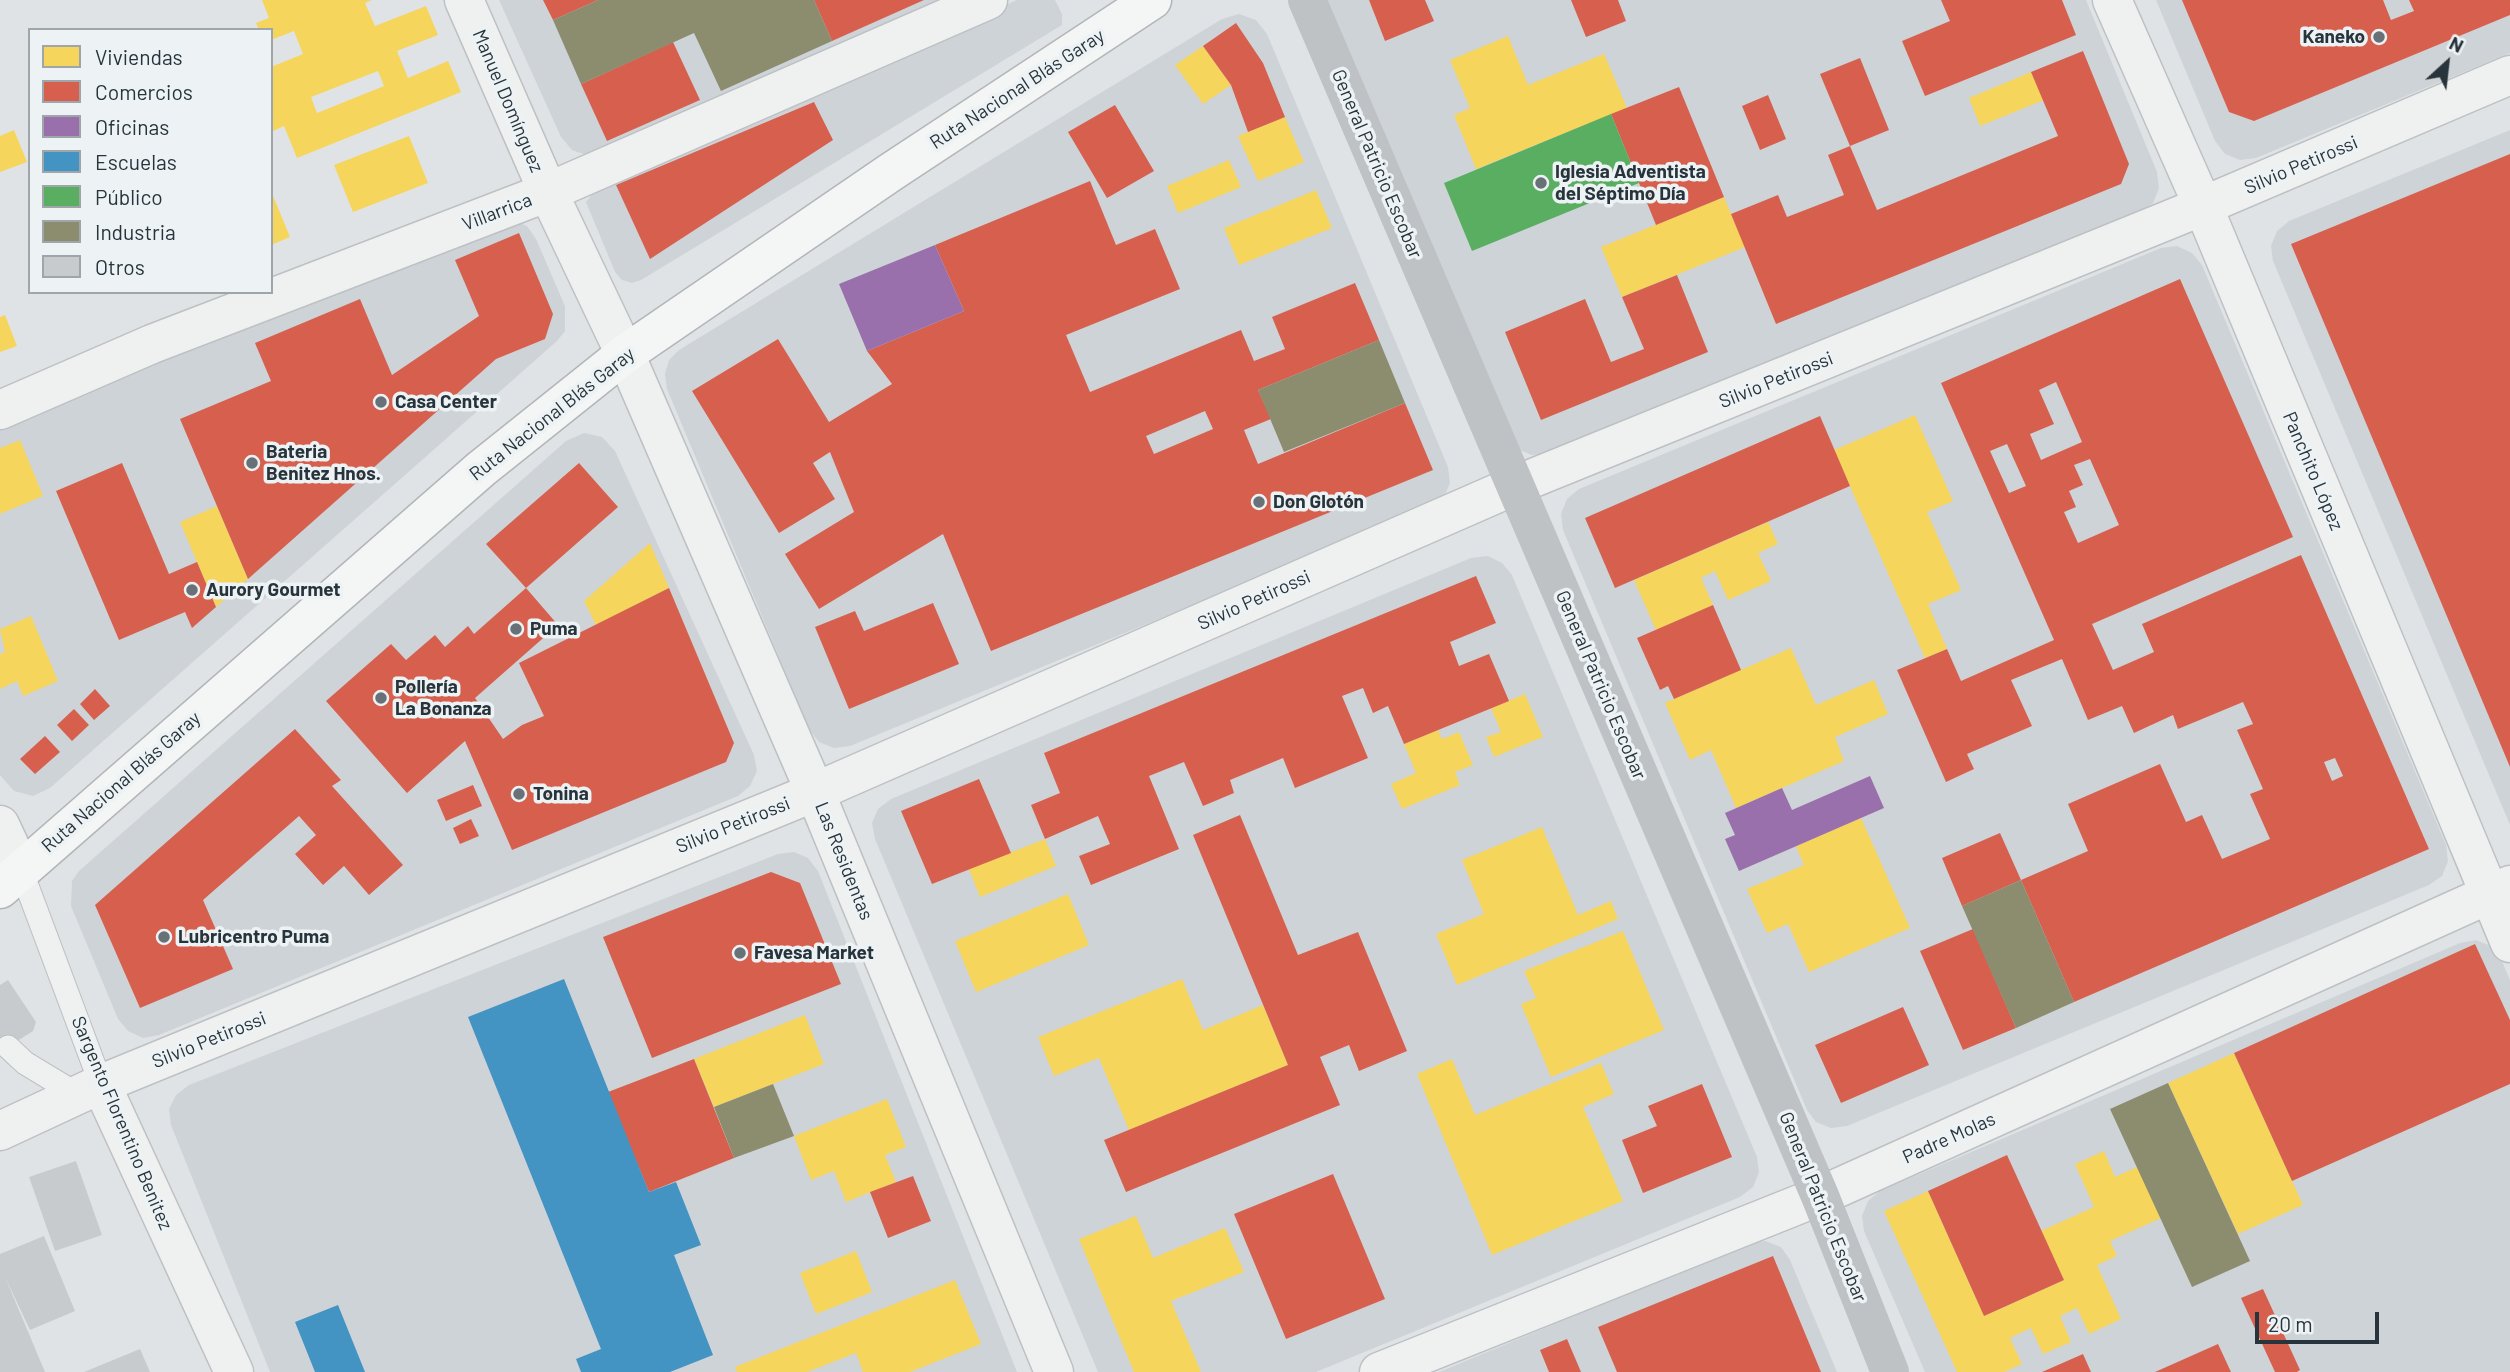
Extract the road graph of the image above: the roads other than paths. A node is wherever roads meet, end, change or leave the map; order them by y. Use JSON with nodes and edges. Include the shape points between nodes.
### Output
{"nodes":[{"id":1,"x":464,"y":0,"type":"edge"},
{"id":2,"x":988,"y":0,"type":"edge"},
{"id":3,"x":1152,"y":0,"type":"edge"},
{"id":4,"x":1307,"y":0,"type":"edge"},
{"id":5,"x":2112,"y":0,"type":"edge"},
{"id":6,"x":2510,"y":75,"type":"edge"},
{"id":7,"x":548,"y":192,"type":"junction"},
{"id":8,"x":2203,"y":206,"type":"junction"},
{"id":9,"x":625,"y":354,"type":"junction"},
{"id":10,"x":0,"y":410,"type":"edge"},
{"id":11,"x":1516,"y":485,"type":"junction"},
{"id":12,"x":815,"y":792,"type":"junction"},
{"id":13,"x":0,"y":825,"type":"edge"},
{"id":14,"x":10,"y":879,"type":"edge"},
{"id":15,"x":2499,"y":889,"type":"edge"},
{"id":16,"x":2510,"y":943,"type":"edge"},
{"id":17,"x":8,"y":1047,"type":"dead end"},
{"id":18,"x":90,"y":1090,"type":"junction"},
{"id":19,"x":0,"y":1131,"type":"edge"},
{"id":20,"x":1820,"y":1196,"type":"junction"},
{"id":21,"x":233,"y":1372,"type":"edge"},
{"id":22,"x":1054,"y":1372,"type":"edge"},
{"id":23,"x":1379,"y":1372,"type":"edge"},
{"id":24,"x":1890,"y":1372,"type":"edge"}],
"edges":[{"from":1,"to":7,"type":"street","name":"Manuel Domínguez"},
{"from":2,"to":7,"type":"street","name":"Villarrica"},
{"from":3,"to":9,"type":"highway","name":"Ruta Nacional Blás Garay"},
{"from":4,"to":11,"type":"street","name":"General Patricio Escobar"},
{"from":5,"to":8,"type":"street","name":"Panchito López"},
{"from":6,"to":8,"type":"street","name":"Silvio Petirossi"},
{"from":7,"to":9,"type":"street","name":"Manuel Domínguez"},
{"from":7,"to":10,"type":"street","name":"Villarrica","via":[[152,344]]},
{"from":8,"to":11,"type":"street","name":"Silvio Petirossi"},
{"from":8,"to":15,"type":"street","name":"Panchito López"},
{"from":9,"to":12,"type":"street","name":"Las Residentas"},
{"from":9,"to":14,"type":"highway","name":"Ruta Nacional Blás Garay","via":[[481,469]]},
{"from":11,"to":12,"type":"street","name":"Silvio Petirossi"},
{"from":11,"to":20,"type":"street","name":"General Patricio Escobar"},
{"from":12,"to":18,"type":"street","name":"Silvio Petirossi"},
{"from":12,"to":22,"type":"street","name":"Las Residentas"},
{"from":13,"to":14,"type":"street"},
{"from":14,"to":18,"type":"lane","name":"Sargento Florentino Benitez"},
{"from":15,"to":16,"type":"street","name":"Panchito López"},
{"from":15,"to":20,"type":"street","name":"Padre Molas"},
{"from":17,"to":18,"type":"lane","via":[[25,1063]]},
{"from":18,"to":19,"type":"street","name":"Silvio Petirossi"},
{"from":18,"to":21,"type":"street","name":"Sargento Florentino Benitez"},
{"from":20,"to":23,"type":"street","name":"Padre Molas"},
{"from":20,"to":24,"type":"street","name":"General Patricio Escobar"}]}
